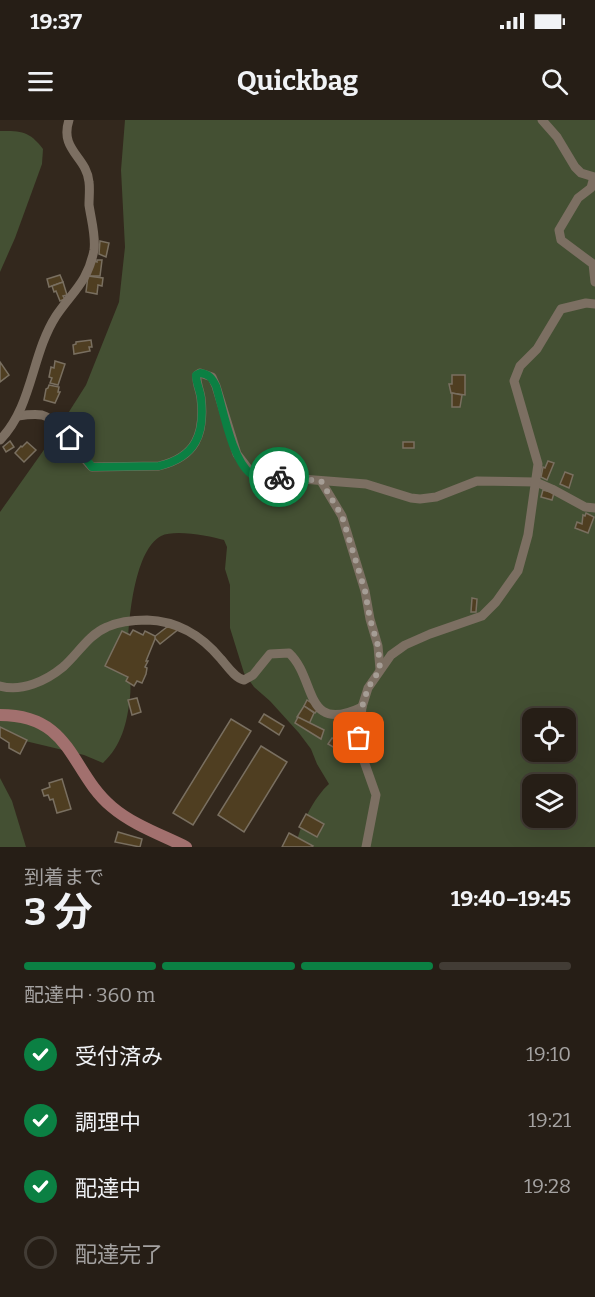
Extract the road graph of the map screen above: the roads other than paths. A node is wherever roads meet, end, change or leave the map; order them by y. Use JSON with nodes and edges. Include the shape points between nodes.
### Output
{"nodes":[{"id":1,"x":69,"y":120,"type":"edge"},
{"id":2,"x":542,"y":120,"type":"edge"},
{"id":3,"x":595,"y":282,"type":"edge"},
{"id":4,"x":595,"y":304,"type":"edge"},
{"id":5,"x":18,"y":416,"type":"junction"},
{"id":6,"x":0,"y":440,"type":"edge"},
{"id":7,"x":321,"y":481,"type":"junction"},
{"id":8,"x":536,"y":482,"type":"junction"},
{"id":9,"x":595,"y":508,"type":"edge"},
{"id":10,"x":380,"y":669,"type":"junction"},
{"id":11,"x":0,"y":686,"type":"edge"},
{"id":12,"x":362,"y":707,"type":"junction"},
{"id":13,"x":0,"y":716,"type":"edge"},
{"id":14,"x":186,"y":847,"type":"edge"},
{"id":15,"x":366,"y":847,"type":"edge"}],
"edges":[{"from":1,"to":5,"type":"street","via":[[67,140],[89,181],[94,251],[82,283],[55,317]]},
{"from":2,"to":3,"type":"street","via":[[574,167],[594,177],[591,188],[578,198],[559,230],[561,240],[593,264]]},
{"from":4,"to":8,"type":"street","via":[[561,309],[537,350],[520,366],[514,381],[538,464]]},
{"from":5,"to":6,"type":"street"},
{"from":5,"to":7,"type":"street","via":[[42,415],[54,422],[92,467],[159,466],[194,448],[202,419],[196,375],[207,374],[216,386],[237,454],[253,475]]},
{"from":7,"to":8,"type":"street","via":[[366,484],[420,499],[477,481]]},
{"from":7,"to":10,"type":"street","via":[[342,516],[365,591]]},
{"from":8,"to":9,"type":"street","via":[[585,507]]},
{"from":8,"to":10,"type":"street","via":[[518,571],[496,602],[482,616],[405,645]]},
{"from":10,"to":12,"type":"street"},
{"from":11,"to":12,"type":"street","via":[[18,689],[32,685],[63,667],[106,627],[147,620],[174,625],[203,639],[244,680],[270,654],[289,653],[300,667],[310,698],[323,710],[331,715],[348,714]]},
{"from":12,"to":15,"type":"street","via":[[359,747],[376,795]]},
{"from":13,"to":14,"type":"main road","via":[[23,718],[50,730],[68,747],[114,809]]}]}
